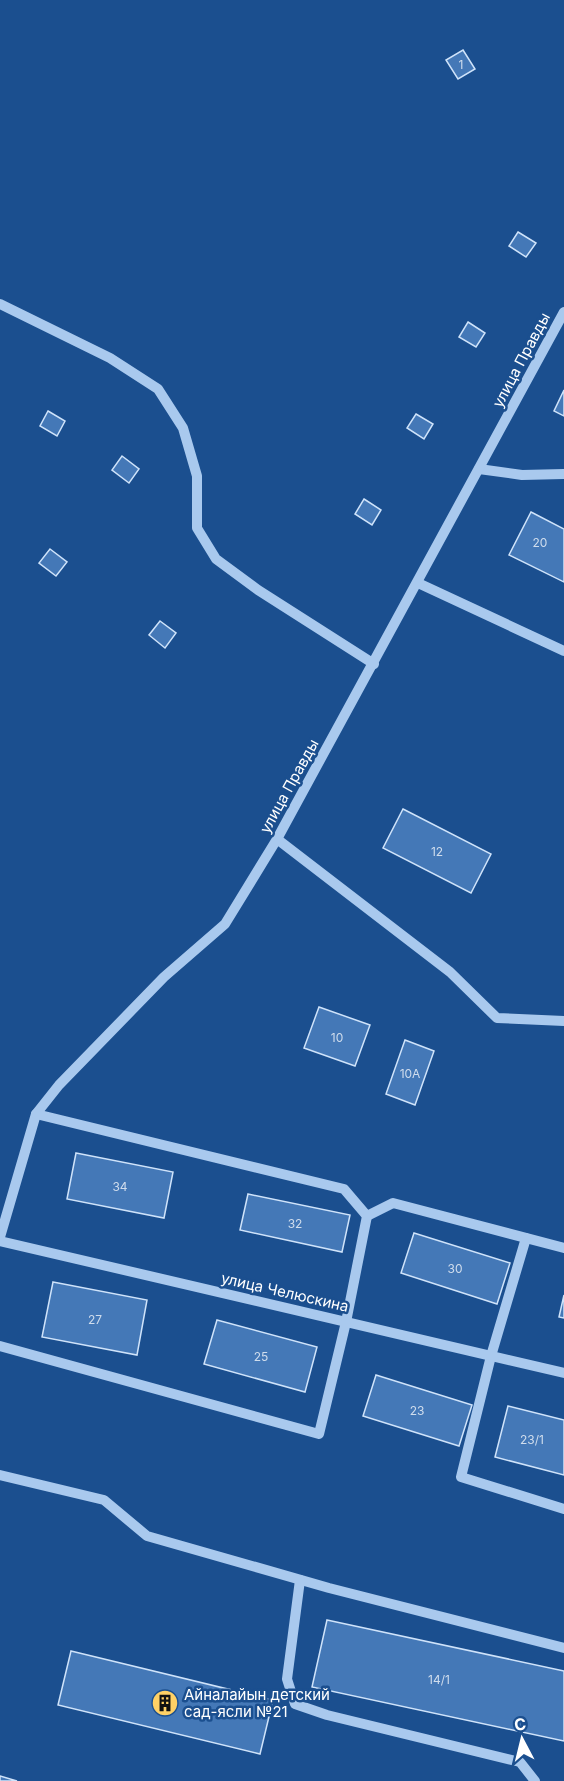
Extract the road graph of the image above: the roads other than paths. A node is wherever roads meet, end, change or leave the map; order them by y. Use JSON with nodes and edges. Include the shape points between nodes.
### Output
{"nodes":[{"id":1,"x":0,"y":304,"type":"edge"},
{"id":2,"x":564,"y":312,"type":"edge"},
{"id":3,"x":479,"y":469,"type":"junction"},
{"id":4,"x":564,"y":474,"type":"edge"},
{"id":5,"x":418,"y":583,"type":"junction"},
{"id":6,"x":564,"y":651,"type":"edge"},
{"id":7,"x":374,"y":664,"type":"junction"},
{"id":8,"x":277,"y":839,"type":"junction"},
{"id":9,"x":564,"y":1021,"type":"edge"},
{"id":10,"x":36,"y":1114,"type":"junction"},
{"id":11,"x":367,"y":1216,"type":"junction"},
{"id":12,"x":526,"y":1238,"type":"junction"},
{"id":13,"x":0,"y":1239,"type":"edge"},
{"id":14,"x":564,"y":1248,"type":"edge"},
{"id":15,"x":346,"y":1322,"type":"junction"},
{"id":16,"x":0,"y":1346,"type":"edge"},
{"id":17,"x":491,"y":1356,"type":"junction"},
{"id":18,"x":564,"y":1373,"type":"edge"},
{"id":19,"x":0,"y":1475,"type":"edge"},
{"id":20,"x":564,"y":1509,"type":"edge"},
{"id":21,"x":300,"y":1580,"type":"junction"},
{"id":22,"x":564,"y":1648,"type":"edge"},
{"id":23,"x":535,"y":1781,"type":"edge"}],
"edges":[{"from":1,"to":7,"type":"street","via":[[110,358],[158,389],[183,428],[197,476],[197,528],[216,559]]},
{"from":2,"to":3,"type":"street","name":"улица Правды"},
{"from":3,"to":4,"type":"street","via":[[522,475]]},
{"from":3,"to":5,"type":"street","name":"улица Правды"},
{"from":5,"to":6,"type":"street"},
{"from":5,"to":7,"type":"street","name":"улица Правды"},
{"from":7,"to":8,"type":"street","name":"улица Правды"},
{"from":8,"to":9,"type":"street","via":[[450,972],[497,1018]]},
{"from":8,"to":10,"type":"street","name":"улица Правды","via":[[225,924],[164,977]]},
{"from":10,"to":11,"type":"street","via":[[344,1189]]},
{"from":10,"to":13,"type":"street","name":"улица Правды"},
{"from":11,"to":12,"type":"street","via":[[393,1203]]},
{"from":11,"to":15,"type":"street"},
{"from":12,"to":14,"type":"street"},
{"from":12,"to":17,"type":"street"},
{"from":13,"to":15,"type":"street","name":"улица Челюскина"},
{"from":15,"to":16,"type":"street","via":[[319,1434]]},
{"from":15,"to":17,"type":"street","name":"улица Челюскина"},
{"from":17,"to":18,"type":"street","name":"улица Челюскина"},
{"from":17,"to":20,"type":"street","via":[[461,1477]]},
{"from":19,"to":21,"type":"street","via":[[104,1500],[147,1536]]},
{"from":21,"to":22,"type":"street"},
{"from":21,"to":23,"type":"street","via":[[287,1679],[295,1704],[520,1762]]}]}
